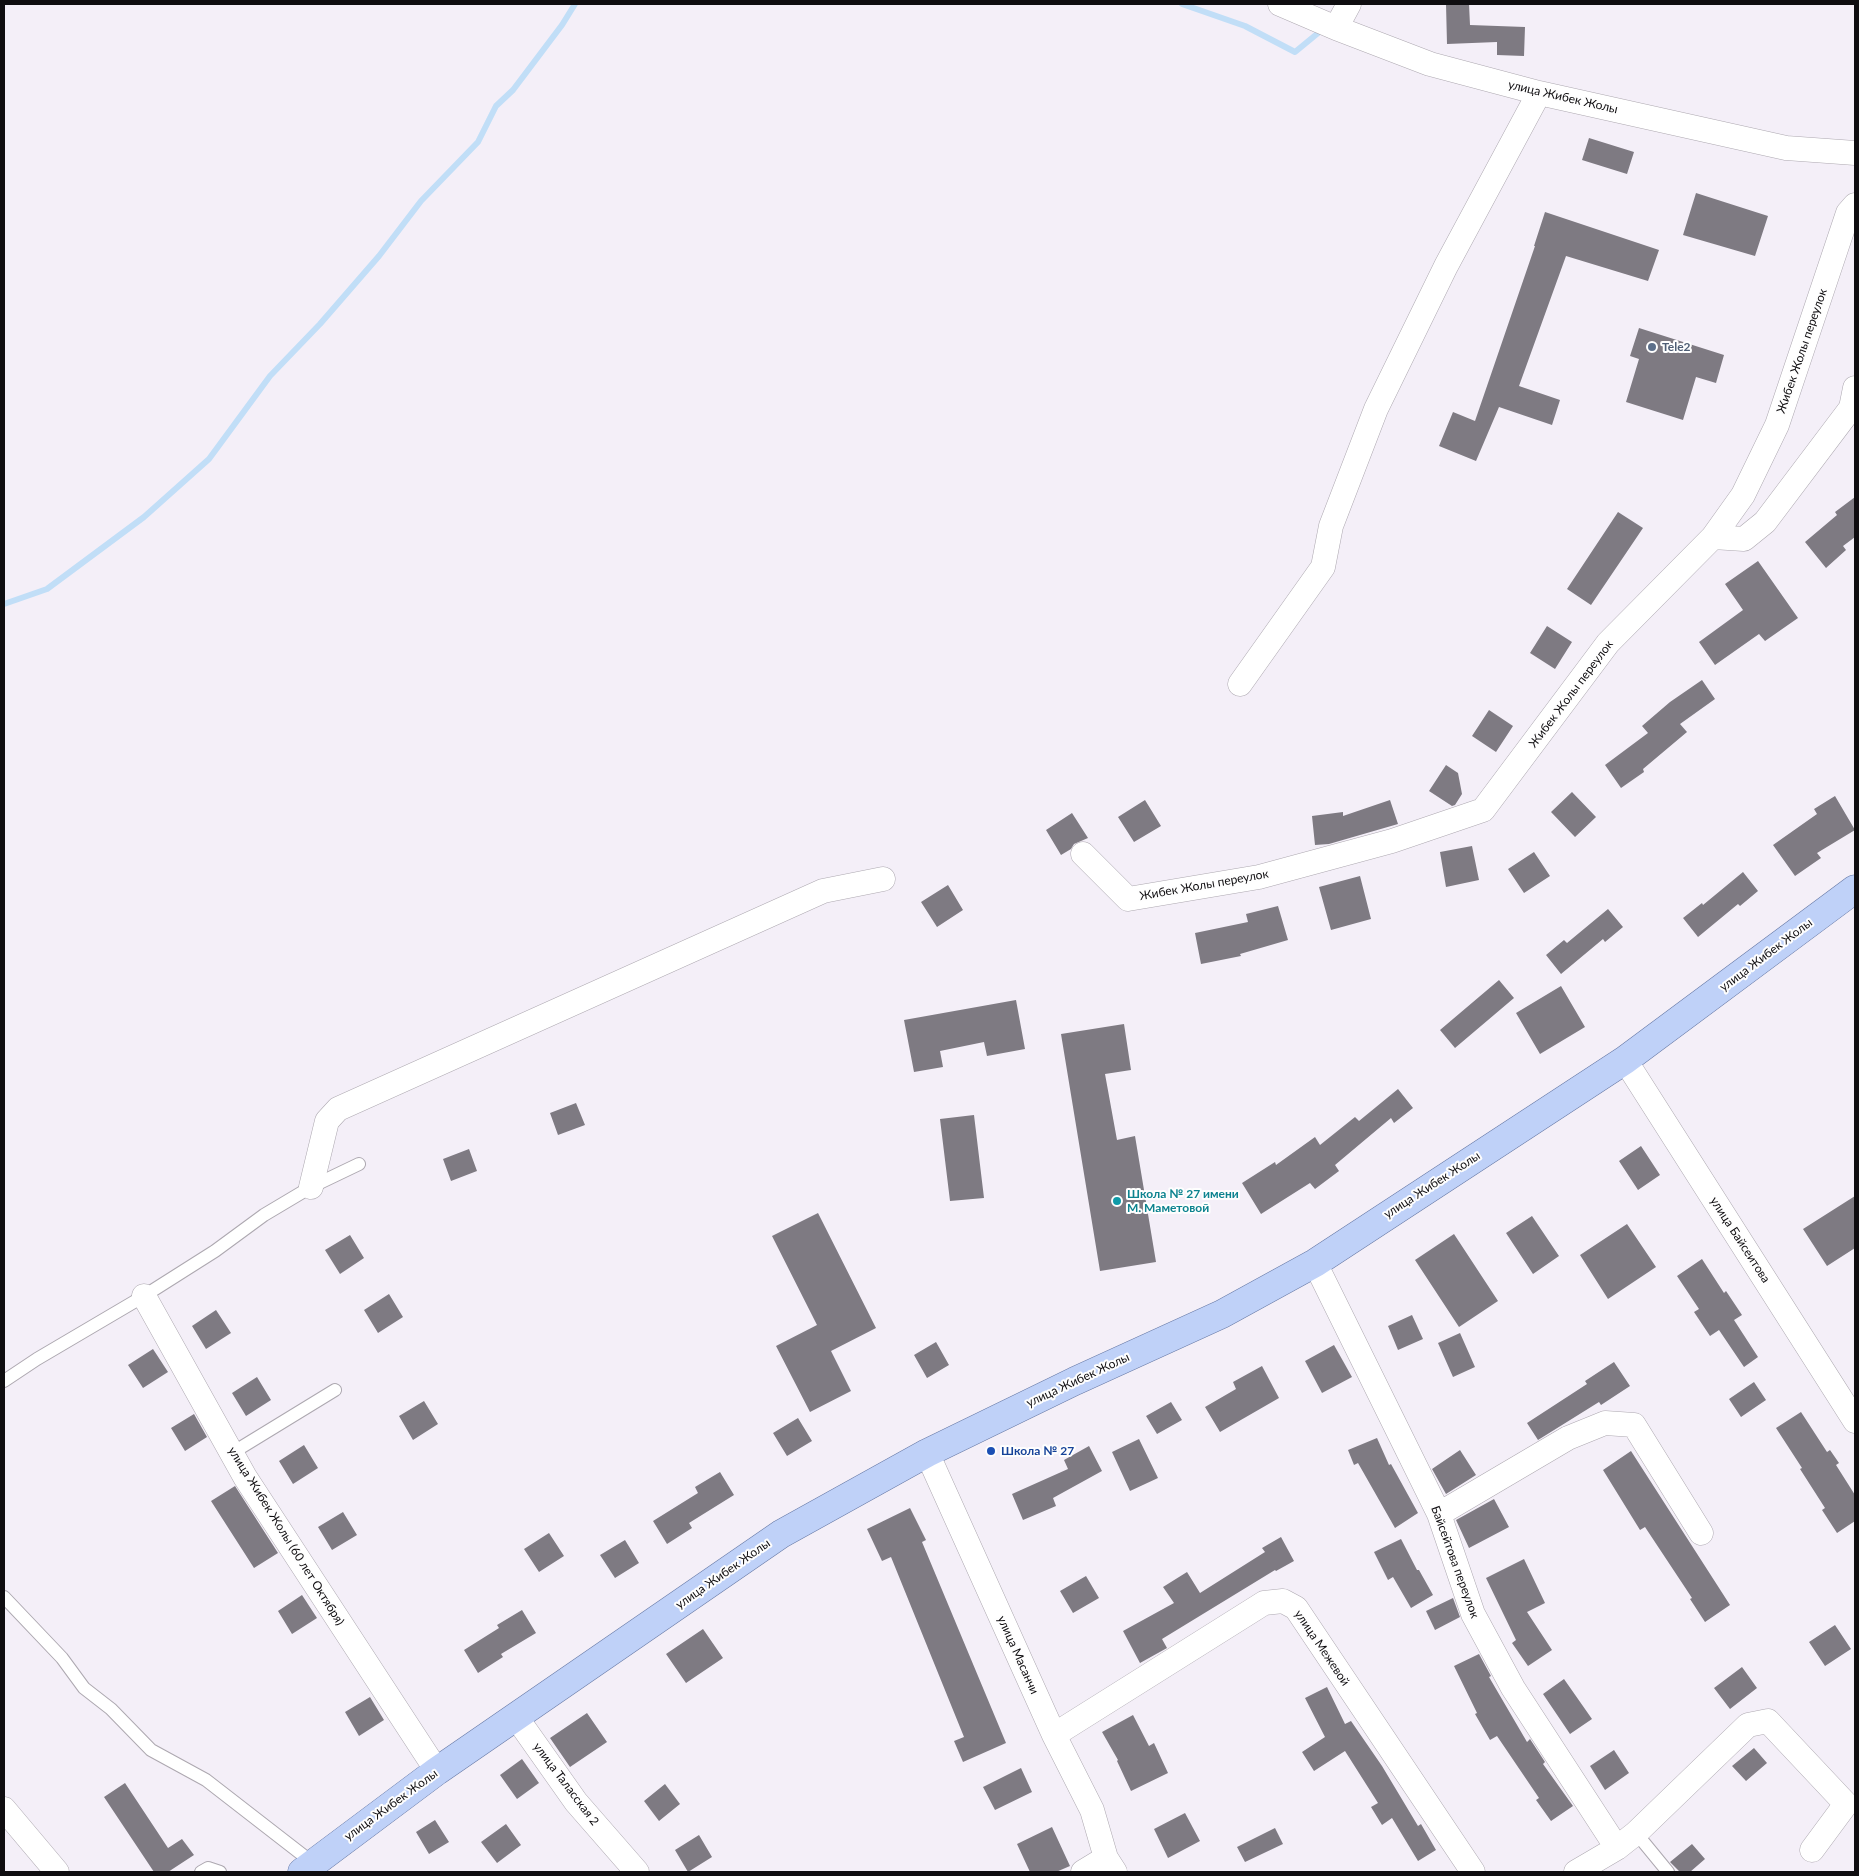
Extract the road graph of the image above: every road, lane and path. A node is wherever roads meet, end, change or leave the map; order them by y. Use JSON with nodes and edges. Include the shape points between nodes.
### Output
{"nodes":[{"id":1,"x":1280,"y":4,"type":"edge"},
{"id":2,"x":1349,"y":4,"type":"edge"},
{"id":3,"x":1336,"y":28,"type":"junction"},
{"id":4,"x":1539,"y":93,"type":"junction"},
{"id":5,"x":1855,"y":153,"type":"edge"},
{"id":6,"x":1855,"y":205,"type":"edge"},
{"id":7,"x":1855,"y":388,"type":"edge"},
{"id":8,"x":1714,"y":538,"type":"junction"},
{"id":9,"x":1240,"y":684,"type":"dead end"},
{"id":10,"x":1083,"y":854,"type":"dead end"},
{"id":11,"x":883,"y":879,"type":"dead end"},
{"id":12,"x":1855,"y":889,"type":"edge"},
{"id":13,"x":1625,"y":1060,"type":"junction"},
{"id":14,"x":359,"y":1164,"type":"dead end"},
{"id":15,"x":311,"y":1187,"type":"junction"},
{"id":16,"x":1315,"y":1263,"type":"junction"},
{"id":17,"x":144,"y":1296,"type":"junction"},
{"id":18,"x":4,"y":1381,"type":"edge"},
{"id":19,"x":335,"y":1390,"type":"dead end"},
{"id":20,"x":1855,"y":1421,"type":"edge"},
{"id":21,"x":232,"y":1453,"type":"junction"},
{"id":22,"x":927,"y":1453,"type":"junction"},
{"id":23,"x":1438,"y":1514,"type":"junction"},
{"id":24,"x":1701,"y":1533,"type":"dead end"},
{"id":25,"x":4,"y":1597,"type":"edge"},
{"id":26,"x":516,"y":1717,"type":"junction"},
{"id":27,"x":1054,"y":1735,"type":"junction"},
{"id":28,"x":437,"y":1771,"type":"junction"},
{"id":29,"x":4,"y":1809,"type":"edge"},
{"id":30,"x":1636,"y":1833,"type":"junction"},
{"id":31,"x":1617,"y":1848,"type":"junction"},
{"id":32,"x":1812,"y":1850,"type":"dead end"},
{"id":33,"x":1111,"y":1865,"type":"edge"},
{"id":34,"x":307,"y":1867,"type":"edge"},
{"id":35,"x":57,"y":1872,"type":"edge"},
{"id":36,"x":200,"y":1872,"type":"edge"},
{"id":37,"x":220,"y":1872,"type":"edge"},
{"id":38,"x":638,"y":1872,"type":"edge"},
{"id":39,"x":1083,"y":1872,"type":"edge"},
{"id":40,"x":1473,"y":1872,"type":"edge"},
{"id":41,"x":1576,"y":1872,"type":"edge"},
{"id":42,"x":1668,"y":1872,"type":"edge"}],
"edges":[{"from":1,"to":3,"type":"street","name":"улица Жибек Жолы"},
{"from":2,"to":3,"type":"street"},
{"from":3,"to":4,"type":"street","name":"улица Жибек Жолы","via":[[1430,64]]},
{"from":4,"to":5,"type":"street","name":"улица Жибек Жолы","via":[[1786,148]]},
{"from":4,"to":9,"type":"street","via":[[1446,266],[1376,408],[1331,526],[1323,567]]},
{"from":6,"to":8,"type":"street","name":"Жибек Жолы переулок","via":[[1848,213],[1777,425],[1743,496]]},
{"from":7,"to":8,"type":"street","via":[[1851,408],[1765,522],[1744,539]]},
{"from":8,"to":10,"type":"street","name":"Жибек Жолы переулок","via":[[1608,643],[1483,810],[1392,842],[1259,877],[1128,899]]},
{"from":11,"to":15,"type":"street","via":[[823,891],[338,1109],[327,1121]]},
{"from":12,"to":13,"type":"main road","name":"улица Жибек Жолы"},
{"from":13,"to":16,"type":"main road","name":"улица Жибек Жолы"},
{"from":13,"to":20,"type":"street","name":"улица Байсеитова"},
{"from":14,"to":15,"type":"lane"},
{"from":15,"to":17,"type":"lane"},
{"from":16,"to":22,"type":"main road","name":"улица Жибек Жолы","via":[[1222,1314],[1076,1380]]},
{"from":16,"to":23,"type":"street","name":"Байсейтова переулок"},
{"from":17,"to":18,"type":"lane"},
{"from":17,"to":21,"type":"street","name":"улица Жибек Жолы (60 лет Октября)"},
{"from":19,"to":21,"type":"lane"},
{"from":21,"to":28,"type":"street","name":"улица Жибек Жолы (60 лет Октября)"},
{"from":22,"to":26,"type":"main road","name":"улица Жибек Жолы","via":[[782,1534]]},
{"from":22,"to":27,"type":"street","name":"улица Масанчи"},
{"from":23,"to":24,"type":"street","via":[[1568,1438],[1605,1423],[1634,1425]]},
{"from":23,"to":31,"type":"street","name":"Байсейтова переулок","via":[[1472,1614],[1513,1688]]},
{"from":25,"to":34,"type":"lane","via":[[62,1658],[84,1688],[111,1709],[152,1750],[206,1780]]},
{"from":26,"to":28,"type":"main road","name":"улица Жибек Жолы"},
{"from":26,"to":38,"type":"street","name":"улица Таласская 2","via":[[576,1802]]},
{"from":27,"to":33,"type":"street","name":"улица Масанчи","via":[[1092,1810]]},
{"from":27,"to":40,"type":"street","name":"улица Межевой","via":[[1264,1603],[1283,1601],[1296,1608]]},
{"from":28,"to":34,"type":"main road","name":"улица Жибек Жолы"},
{"from":29,"to":35,"type":"street"},
{"from":30,"to":31,"type":"street"},
{"from":30,"to":32,"type":"street","via":[[1748,1725],[1768,1721],[1846,1804]]},
{"from":30,"to":42,"type":"lane"},
{"from":31,"to":41,"type":"street"},
{"from":33,"to":39,"type":"street","name":"улица Масанчи"},
{"from":36,"to":37,"type":"lane","via":[[208,1868]]}]}
